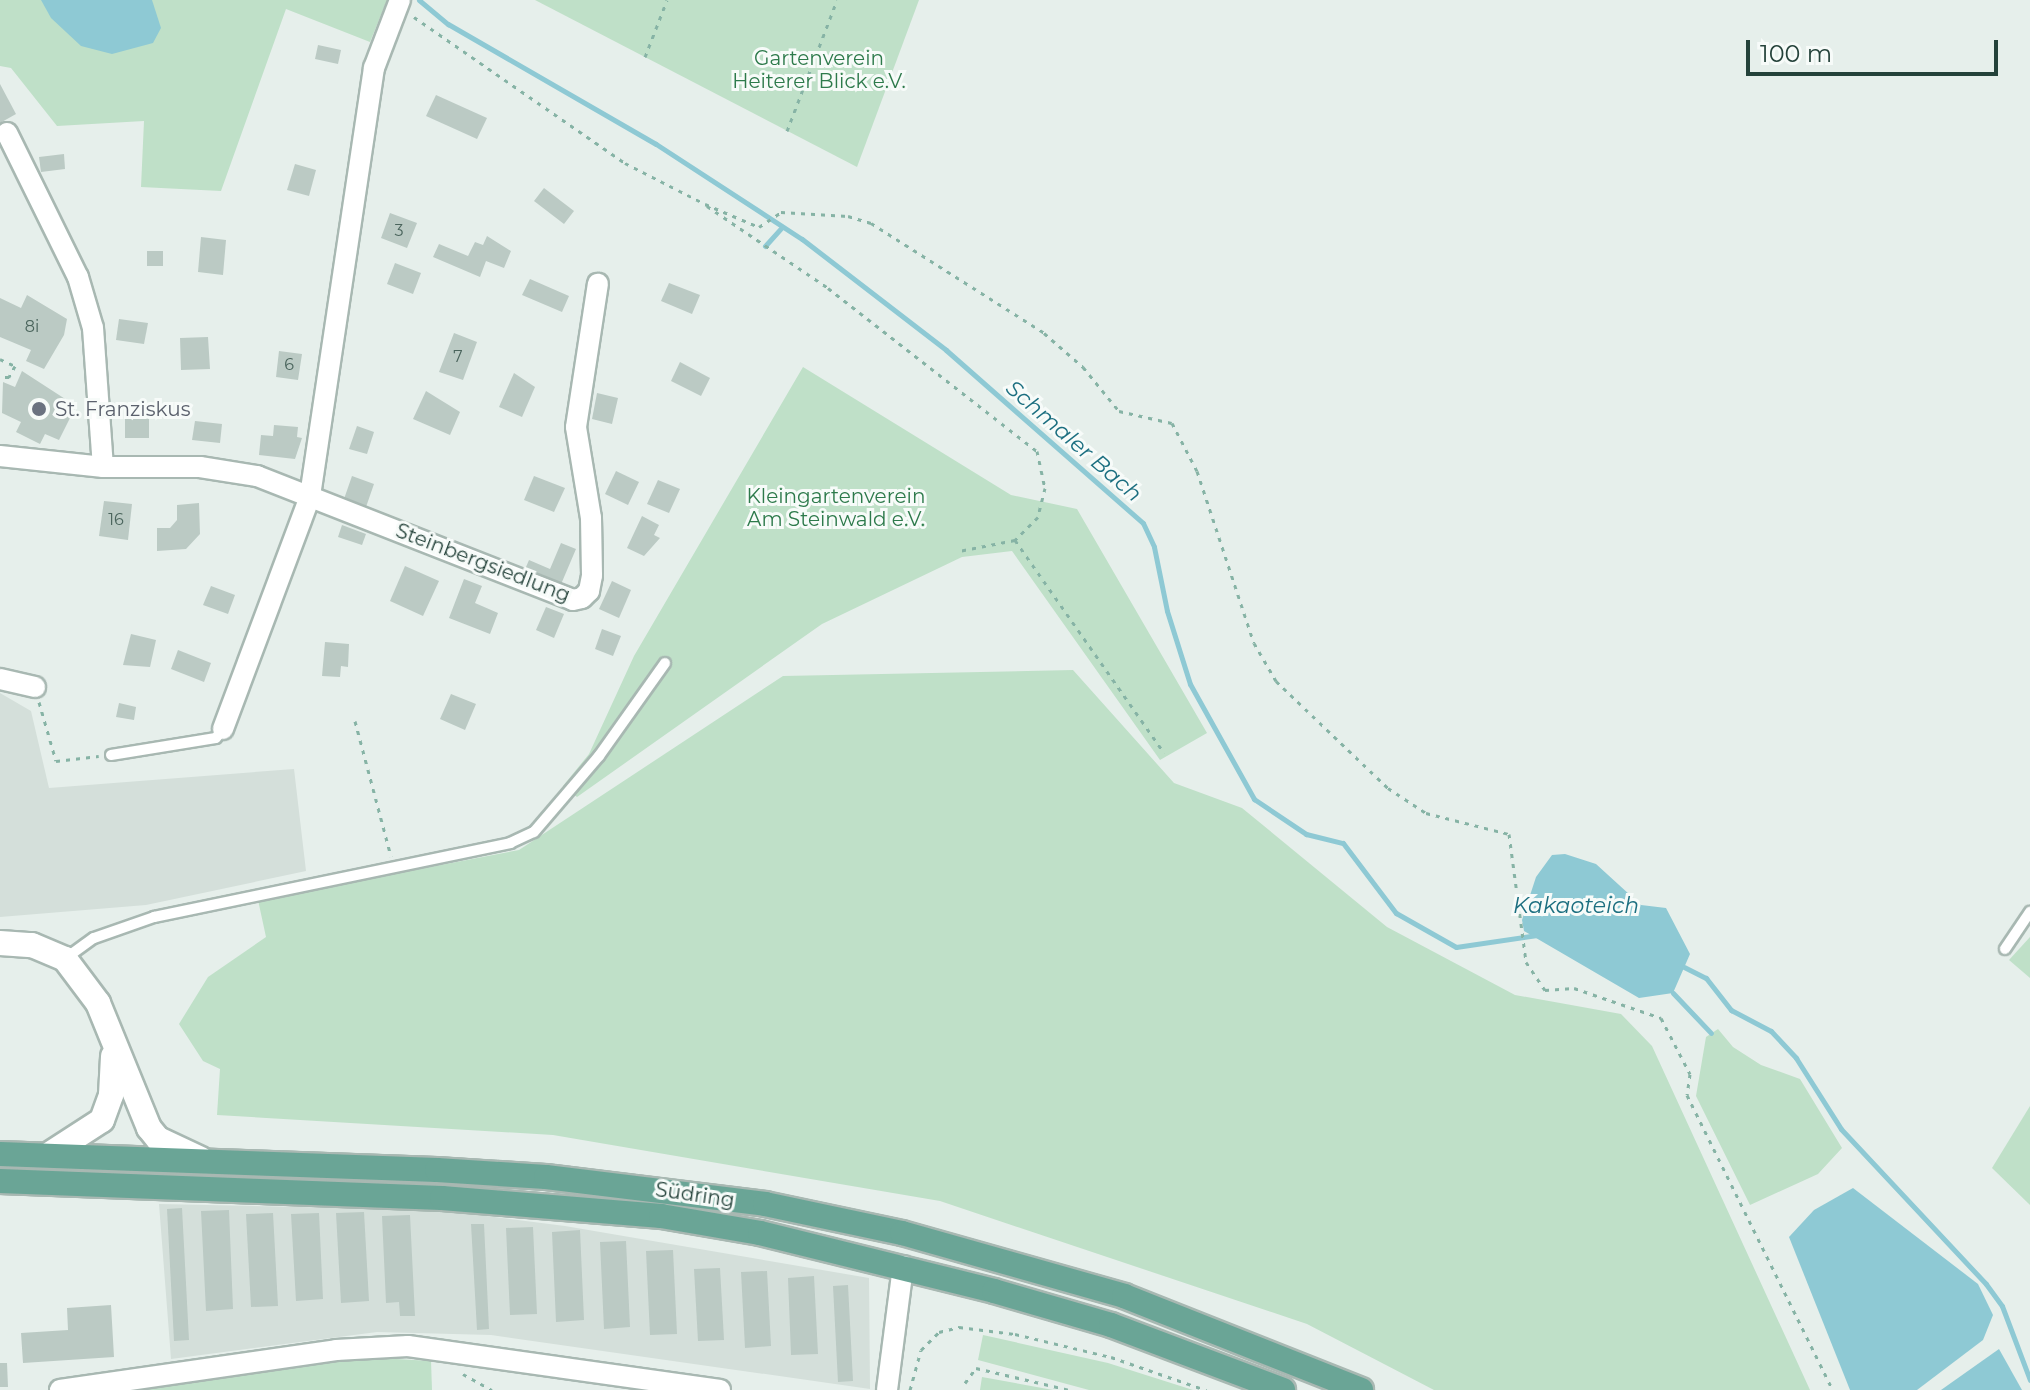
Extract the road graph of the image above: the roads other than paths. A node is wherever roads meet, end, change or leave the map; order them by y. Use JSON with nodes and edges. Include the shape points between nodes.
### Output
{"nodes":[{"id":1,"x":399,"y":3,"type":"edge"},
{"id":2,"x":7,"y":133,"type":"dead end"},
{"id":3,"x":598,"y":284,"type":"dead end"},
{"id":4,"x":0,"y":456,"type":"edge"},
{"id":5,"x":103,"y":467,"type":"junction"},
{"id":6,"x":310,"y":496,"type":"junction"},
{"id":7,"x":665,"y":663,"type":"dead end"},
{"id":8,"x":0,"y":679,"type":"edge"},
{"id":9,"x":35,"y":687,"type":"road end"},
{"id":10,"x":223,"y":729,"type":"joint"},
{"id":11,"x":111,"y":755,"type":"road end"},
{"id":12,"x":2030,"y":912,"type":"edge"},
{"id":13,"x":0,"y":943,"type":"edge"},
{"id":14,"x":2005,"y":949,"type":"dead end"},
{"id":15,"x":65,"y":959,"type":"junction"},
{"id":16,"x":110,"y":1033,"type":"junction"},
{"id":17,"x":0,"y":1154,"type":"edge"},
{"id":18,"x":48,"y":1155,"type":"junction"},
{"id":19,"x":201,"y":1159,"type":"junction"},
{"id":20,"x":0,"y":1181,"type":"edge"},
{"id":21,"x":903,"y":1266,"type":"junction"},
{"id":22,"x":60,"y":1390,"type":"edge"},
{"id":23,"x":720,"y":1390,"type":"edge"},
{"id":24,"x":887,"y":1390,"type":"edge"},
{"id":25,"x":1283,"y":1390,"type":"edge"},
{"id":26,"x":1361,"y":1390,"type":"edge"}],
"edges":[{"from":1,"to":6,"type":"street","via":[[374,68]]},
{"from":2,"to":5,"type":"street","via":[[78,277],[93,328]]},
{"from":3,"to":6,"type":"street","name":"Steinbergsiedlung","via":[[576,427],[591,518],[592,575],[582,598],[573,600]]},
{"from":4,"to":5,"type":"street","name":"Steinbergsiedlung"},
{"from":5,"to":6,"type":"street","name":"Steinbergsiedlung","via":[[200,467],[257,476]]},
{"from":6,"to":10,"type":"street"},
{"from":7,"to":15,"type":"lane","via":[[599,756],[534,832],[510,843],[154,917],[94,938]]},
{"from":8,"to":9,"type":"street"},
{"from":10,"to":11,"type":"lane","via":[[216,738]]},
{"from":12,"to":14,"type":"lane"},
{"from":13,"to":15,"type":"main road","via":[[32,945]]},
{"from":15,"to":16,"type":"main road","via":[[98,1003]]},
{"from":16,"to":18,"type":"main road","via":[[111,1095],[102,1120]]},
{"from":16,"to":19,"type":"main road","via":[[149,1128],[169,1145]]},
{"from":17,"to":18,"type":"main road","name":"Südring"},
{"from":18,"to":19,"type":"main road","name":"Südring"},
{"from":19,"to":26,"type":"main road","name":"Südring","via":[[546,1177],[765,1204],[902,1233],[1124,1296]]},
{"from":20,"to":21,"type":"main road","name":"Südring","via":[[546,1204],[732,1228]]},
{"from":21,"to":24,"type":"street"},
{"from":21,"to":25,"type":"main road","name":"Südring","via":[[1111,1325]]},
{"from":22,"to":23,"type":"street","via":[[336,1350],[408,1346]]}]}
